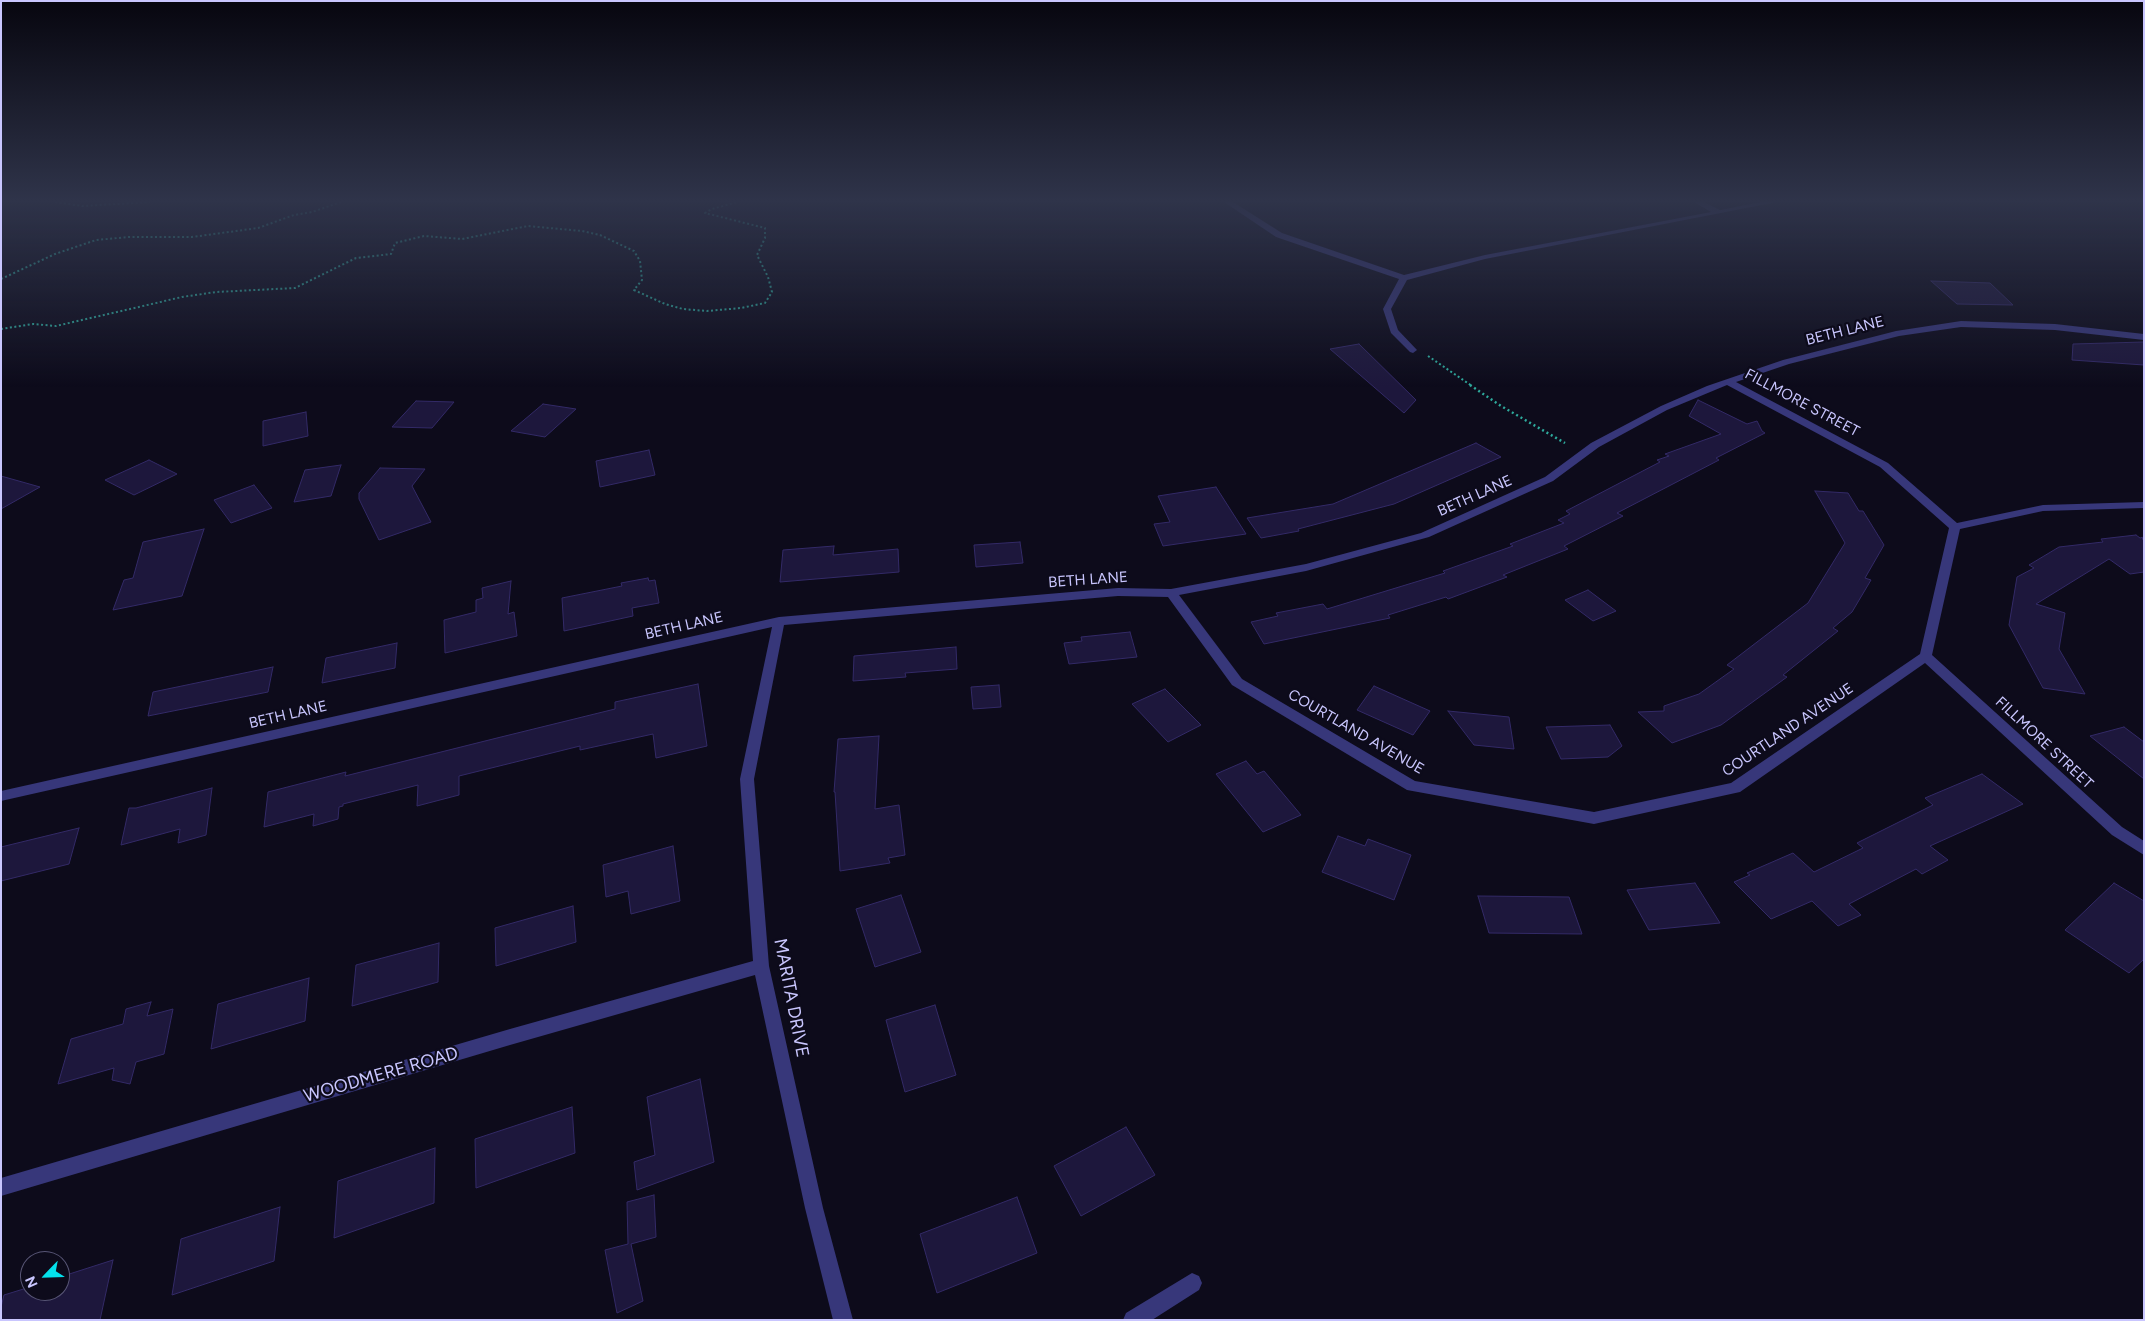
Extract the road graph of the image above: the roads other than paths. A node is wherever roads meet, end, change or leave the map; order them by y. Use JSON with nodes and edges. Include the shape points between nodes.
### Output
{"nodes":[{"id":1,"x":1362,"y":264,"type":"edge"},
{"id":2,"x":1459,"y":264,"type":"edge"},
{"id":3,"x":1404,"y":278,"type":"junction"},
{"id":4,"x":2144,"y":337,"type":"edge"},
{"id":5,"x":1413,"y":350,"type":"road end"},
{"id":6,"x":1728,"y":382,"type":"junction"},
{"id":7,"x":2144,"y":505,"type":"edge"},
{"id":8,"x":1954,"y":527,"type":"junction"},
{"id":9,"x":1171,"y":593,"type":"junction"},
{"id":10,"x":779,"y":621,"type":"junction"},
{"id":11,"x":1926,"y":656,"type":"junction"},
{"id":12,"x":1,"y":796,"type":"edge"},
{"id":13,"x":2144,"y":849,"type":"edge"},
{"id":14,"x":760,"y":966,"type":"junction"},
{"id":15,"x":1,"y":1187,"type":"edge"},
{"id":16,"x":1192,"y":1283,"type":"dead end"},
{"id":17,"x":843,"y":1320,"type":"edge"},
{"id":18,"x":1133,"y":1320,"type":"edge"}],
"edges":[{"from":1,"to":3,"type":"street"},
{"from":2,"to":3,"type":"street"},
{"from":3,"to":5,"type":"street","via":[[1388,309],[1394,331]]},
{"from":4,"to":6,"type":"street","name":"BETH LANE","via":[[2055,327],[1960,324],[1899,333],[1830,350]]},
{"from":6,"to":8,"type":"street","name":"FILLMORE STREET","via":[[1884,465]]},
{"from":6,"to":9,"type":"street","name":"BETH LANE","via":[[1664,408],[1595,445],[1549,479],[1426,534],[1306,567]]},
{"from":7,"to":8,"type":"street","via":[[2043,508]]},
{"from":8,"to":11,"type":"street"},
{"from":9,"to":10,"type":"street","name":"BETH LANE","via":[[1118,592]]},
{"from":9,"to":11,"type":"street","name":"COURTLAND AVENUE","via":[[1237,682],[1412,786],[1594,818],[1735,788]]},
{"from":10,"to":12,"type":"street","name":"BETH LANE"},
{"from":10,"to":14,"type":"street","name":"MARITA DRIVE","via":[[747,779]]},
{"from":11,"to":13,"type":"street","name":"FILLMORE STREET","via":[[2117,831]]},
{"from":14,"to":15,"type":"street","name":"WOODMERE ROAD"},
{"from":14,"to":17,"type":"street","name":"MARITA DRIVE","via":[[814,1208]]},
{"from":16,"to":18,"type":"street"}]}
